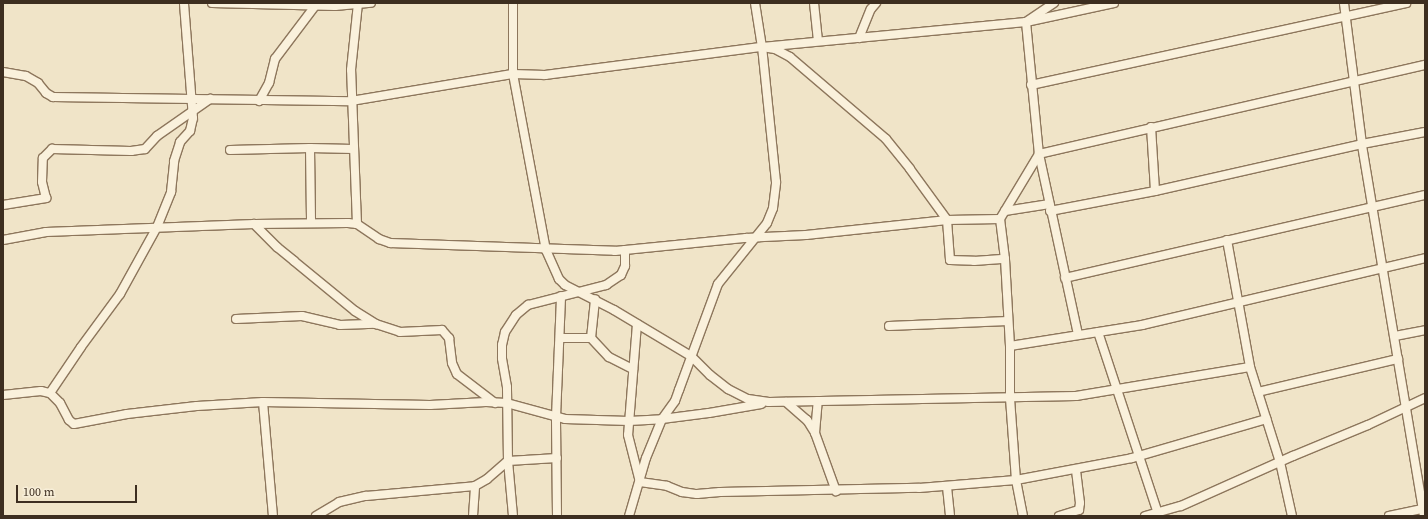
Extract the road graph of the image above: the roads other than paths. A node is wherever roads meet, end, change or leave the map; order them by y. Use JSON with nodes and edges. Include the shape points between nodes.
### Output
{"nodes":[{"id":1,"x":184,"y":3,"type":"edge"},
{"id":2,"x":212,"y":3,"type":"edge"},
{"id":3,"x":370,"y":3,"type":"edge"},
{"id":4,"x":513,"y":3,"type":"edge"},
{"id":5,"x":755,"y":3,"type":"edge"},
{"id":6,"x":814,"y":3,"type":"edge"},
{"id":7,"x":876,"y":3,"type":"edge"},
{"id":8,"x":1054,"y":3,"type":"edge"},
{"id":9,"x":1114,"y":3,"type":"edge"},
{"id":10,"x":1344,"y":3,"type":"edge"},
{"id":11,"x":1406,"y":3,"type":"edge"},
{"id":12,"x":302,"y":4,"type":"edge"},
{"id":13,"x":358,"y":4,"type":"edge"},
{"id":14,"x":315,"y":6,"type":"junction"},
{"id":15,"x":1346,"y":16,"type":"junction"},
{"id":16,"x":1026,"y":22,"type":"junction"},
{"id":17,"x":859,"y":38,"type":"junction"},
{"id":18,"x":818,"y":41,"type":"junction"},
{"id":19,"x":762,"y":47,"type":"junction"},
{"id":20,"x":1425,"y":65,"type":"edge"},
{"id":21,"x":3,"y":72,"type":"edge"},
{"id":22,"x":513,"y":74,"type":"junction"},
{"id":23,"x":1354,"y":82,"type":"junction"},
{"id":24,"x":1031,"y":86,"type":"junction"},
{"id":25,"x":193,"y":98,"type":"junction"},
{"id":26,"x":210,"y":99,"type":"junction"},
{"id":27,"x":259,"y":101,"type":"junction"},
{"id":28,"x":352,"y":101,"type":"junction"},
{"id":29,"x":193,"y":112,"type":"junction"},
{"id":30,"x":1150,"y":127,"type":"junction"},
{"id":31,"x":1425,"y":132,"type":"edge"},
{"id":32,"x":1362,"y":144,"type":"junction"},
{"id":33,"x":310,"y":148,"type":"junction"},
{"id":34,"x":353,"y":149,"type":"junction"},
{"id":35,"x":230,"y":150,"type":"dead end"},
{"id":36,"x":1039,"y":154,"type":"junction"},
{"id":37,"x":1155,"y":191,"type":"junction"},
{"id":38,"x":1425,"y":195,"type":"edge"},
{"id":39,"x":3,"y":205,"type":"edge"},
{"id":40,"x":1050,"y":207,"type":"junction"},
{"id":41,"x":1372,"y":207,"type":"junction"},
{"id":42,"x":1005,"y":211,"type":"junction"},
{"id":43,"x":1000,"y":219,"type":"junction"},
{"id":44,"x":947,"y":220,"type":"junction"},
{"id":45,"x":311,"y":223,"type":"junction"},
{"id":46,"x":254,"y":224,"type":"junction"},
{"id":47,"x":357,"y":224,"type":"junction"},
{"id":48,"x":157,"y":227,"type":"junction"},
{"id":49,"x":755,"y":238,"type":"junction"},
{"id":50,"x":3,"y":240,"type":"edge"},
{"id":51,"x":1227,"y":240,"type":"junction"},
{"id":52,"x":546,"y":250,"type":"junction"},
{"id":53,"x":625,"y":250,"type":"junction"},
{"id":54,"x":1425,"y":258,"type":"edge"},
{"id":55,"x":1005,"y":259,"type":"junction"},
{"id":56,"x":1383,"y":268,"type":"junction"},
{"id":57,"x":1065,"y":278,"type":"junction"},
{"id":58,"x":578,"y":293,"type":"junction"},
{"id":59,"x":562,"y":296,"type":"junction"},
{"id":60,"x":595,"y":299,"type":"junction"},
{"id":61,"x":1238,"y":302,"type":"junction"},
{"id":62,"x":236,"y":319,"type":"dead end"},
{"id":63,"x":1008,"y":321,"type":"junction"},
{"id":64,"x":376,"y":324,"type":"junction"},
{"id":65,"x":637,"y":324,"type":"junction"},
{"id":66,"x":889,"y":326,"type":"dead end"},
{"id":67,"x":1425,"y":330,"type":"edge"},
{"id":68,"x":1098,"y":332,"type":"junction"},
{"id":69,"x":1078,"y":335,"type":"junction"},
{"id":70,"x":1394,"y":336,"type":"junction"},
{"id":71,"x":560,"y":338,"type":"junction"},
{"id":72,"x":591,"y":338,"type":"junction"},
{"id":73,"x":1010,"y":346,"type":"junction"},
{"id":74,"x":691,"y":356,"type":"junction"},
{"id":75,"x":1398,"y":359,"type":"junction"},
{"id":76,"x":1250,"y":367,"type":"junction"},
{"id":77,"x":633,"y":369,"type":"junction"},
{"id":78,"x":1119,"y":390,"type":"junction"},
{"id":79,"x":1258,"y":392,"type":"junction"},
{"id":80,"x":50,"y":393,"type":"junction"},
{"id":81,"x":3,"y":395,"type":"edge"},
{"id":82,"x":1425,"y":398,"type":"edge"},
{"id":83,"x":1010,"y":399,"type":"junction"},
{"id":84,"x":263,"y":402,"type":"junction"},
{"id":85,"x":495,"y":402,"type":"junction"},
{"id":86,"x":769,"y":402,"type":"junction"},
{"id":87,"x":786,"y":402,"type":"junction"},
{"id":88,"x":818,"y":402,"type":"junction"},
{"id":89,"x":507,"y":404,"type":"junction"},
{"id":90,"x":1406,"y":407,"type":"junction"},
{"id":91,"x":556,"y":417,"type":"junction"},
{"id":92,"x":662,"y":419,"type":"junction"},
{"id":93,"x":1266,"y":419,"type":"junction"},
{"id":94,"x":629,"y":421,"type":"junction"},
{"id":95,"x":815,"y":433,"type":"junction"},
{"id":96,"x":1139,"y":456,"type":"junction"},
{"id":97,"x":557,"y":458,"type":"junction"},
{"id":98,"x":508,"y":461,"type":"junction"},
{"id":99,"x":1280,"y":462,"type":"junction"},
{"id":100,"x":1076,"y":469,"type":"junction"},
{"id":101,"x":1016,"y":480,"type":"junction"},
{"id":102,"x":640,"y":482,"type":"junction"},
{"id":103,"x":475,"y":486,"type":"junction"},
{"id":104,"x":947,"y":487,"type":"junction"},
{"id":105,"x":836,"y":490,"type":"junction"},
{"id":106,"x":1424,"y":508,"type":"edge"},
{"id":107,"x":1159,"y":514,"type":"edge"},
{"id":108,"x":273,"y":516,"type":"edge"},
{"id":109,"x":316,"y":516,"type":"edge"},
{"id":110,"x":473,"y":516,"type":"edge"},
{"id":111,"x":513,"y":516,"type":"edge"},
{"id":112,"x":557,"y":516,"type":"edge"},
{"id":113,"x":629,"y":516,"type":"edge"},
{"id":114,"x":950,"y":516,"type":"edge"},
{"id":115,"x":1023,"y":516,"type":"edge"},
{"id":116,"x":1059,"y":516,"type":"edge"},
{"id":117,"x":1145,"y":516,"type":"edge"},
{"id":118,"x":1292,"y":516,"type":"edge"},
{"id":119,"x":1389,"y":516,"type":"edge"}],
"edges":[{"from":1,"to":25,"type":"street"},
{"from":2,"to":12,"type":"street"},
{"from":3,"to":13,"type":"street"},
{"from":4,"to":22,"type":"street"},
{"from":5,"to":19,"type":"street"},
{"from":6,"to":18,"type":"street"},
{"from":7,"to":17,"type":"street"},
{"from":8,"to":16,"type":"street"},
{"from":9,"to":16,"type":"street"},
{"from":10,"to":15,"type":"street"},
{"from":11,"to":15,"type":"street"},
{"from":12,"to":14,"type":"street"},
{"from":13,"to":14,"type":"street"},
{"from":13,"to":28,"type":"street","via":[[351,70]]},
{"from":14,"to":27,"type":"street","via":[[275,58],[269,83]]},
{"from":15,"to":23,"type":"street"},
{"from":15,"to":24,"type":"street"},
{"from":16,"to":17,"type":"street"},
{"from":16,"to":24,"type":"street"},
{"from":17,"to":18,"type":"street"},
{"from":18,"to":19,"type":"street"},
{"from":19,"to":22,"type":"street","via":[[561,74]]},
{"from":19,"to":44,"type":"street","via":[[774,49],[790,58],[886,139]]},
{"from":19,"to":49,"type":"street","via":[[776,182],[774,208],[767,223]]},
{"from":20,"to":23,"type":"street"},
{"from":21,"to":25,"type":"street","via":[[26,76],[53,97]]},
{"from":22,"to":28,"type":"street"},
{"from":22,"to":52,"type":"street"},
{"from":23,"to":30,"type":"street"},
{"from":23,"to":32,"type":"street"},
{"from":24,"to":36,"type":"street"},
{"from":25,"to":26,"type":"street"},
{"from":25,"to":29,"type":"street"},
{"from":26,"to":27,"type":"street"},
{"from":26,"to":29,"type":"street"},
{"from":27,"to":28,"type":"street"},
{"from":28,"to":34,"type":"street"},
{"from":29,"to":39,"type":"street","via":[[157,136],[144,149],[52,149],[44,158],[42,182],[46,198]]},
{"from":29,"to":48,"type":"street","via":[[190,131],[180,142],[174,161],[171,192]]},
{"from":30,"to":36,"type":"street"},
{"from":30,"to":37,"type":"street"},
{"from":31,"to":32,"type":"street"},
{"from":32,"to":37,"type":"street"},
{"from":32,"to":41,"type":"street"},
{"from":33,"to":34,"type":"street"},
{"from":33,"to":35,"type":"street"},
{"from":33,"to":45,"type":"street"},
{"from":34,"to":47,"type":"street"},
{"from":36,"to":40,"type":"street"},
{"from":36,"to":42,"type":"street"},
{"from":37,"to":40,"type":"street"},
{"from":38,"to":41,"type":"street"},
{"from":40,"to":42,"type":"street"},
{"from":40,"to":57,"type":"street"},
{"from":41,"to":51,"type":"street"},
{"from":41,"to":56,"type":"street"},
{"from":42,"to":43,"type":"street"},
{"from":43,"to":44,"type":"street"},
{"from":43,"to":55,"type":"street"},
{"from":44,"to":49,"type":"street"},
{"from":44,"to":55,"type":"street","via":[[950,260]]},
{"from":45,"to":46,"type":"street"},
{"from":45,"to":47,"type":"street"},
{"from":46,"to":48,"type":"street"},
{"from":46,"to":64,"type":"street","via":[[276,247],[355,311]]},
{"from":47,"to":52,"type":"street","via":[[379,239],[390,243]]},
{"from":48,"to":50,"type":"street","via":[[46,232]]},
{"from":48,"to":80,"type":"street","via":[[120,294]]},
{"from":49,"to":53,"type":"street"},
{"from":49,"to":74,"type":"street","via":[[718,284]]},
{"from":51,"to":57,"type":"street"},
{"from":51,"to":61,"type":"street"},
{"from":52,"to":53,"type":"street"},
{"from":52,"to":58,"type":"street","via":[[559,279]]},
{"from":53,"to":58,"type":"street","via":[[625,266],[621,274],[606,285]]},
{"from":54,"to":56,"type":"street"},
{"from":55,"to":63,"type":"street"},
{"from":56,"to":61,"type":"street"},
{"from":56,"to":70,"type":"street"},
{"from":57,"to":69,"type":"street"},
{"from":58,"to":59,"type":"street"},
{"from":58,"to":60,"type":"street"},
{"from":59,"to":71,"type":"street"},
{"from":59,"to":89,"type":"street","via":[[528,305],[516,315],[505,332],[502,358]]},
{"from":60,"to":65,"type":"street"},
{"from":60,"to":72,"type":"street"},
{"from":61,"to":68,"type":"street","via":[[1142,325]]},
{"from":61,"to":76,"type":"street"},
{"from":62,"to":64,"type":"street","via":[[302,316],[340,325]]},
{"from":63,"to":66,"type":"street"},
{"from":63,"to":73,"type":"street"},
{"from":64,"to":85,"type":"street","via":[[400,332],[442,330],[449,338],[452,363],[457,374]]},
{"from":65,"to":74,"type":"street"},
{"from":65,"to":77,"type":"street"},
{"from":67,"to":70,"type":"street"},
{"from":68,"to":69,"type":"street"},
{"from":68,"to":78,"type":"street"},
{"from":69,"to":73,"type":"street"},
{"from":70,"to":75,"type":"street"},
{"from":71,"to":72,"type":"street"},
{"from":71,"to":91,"type":"street"},
{"from":72,"to":77,"type":"street","via":[[609,357]]},
{"from":73,"to":83,"type":"street"},
{"from":74,"to":86,"type":"street","via":[[728,389],[748,399]]},
{"from":74,"to":92,"type":"street","via":[[675,402]]},
{"from":75,"to":79,"type":"street"},
{"from":75,"to":90,"type":"street"},
{"from":76,"to":78,"type":"street"},
{"from":76,"to":79,"type":"street"},
{"from":77,"to":94,"type":"street"},
{"from":78,"to":83,"type":"street","via":[[1076,396]]},
{"from":78,"to":96,"type":"street"},
{"from":79,"to":93,"type":"street"},
{"from":80,"to":81,"type":"street","via":[[41,391]]},
{"from":80,"to":84,"type":"street","via":[[74,424],[127,414]]},
{"from":82,"to":90,"type":"street"},
{"from":83,"to":88,"type":"street"},
{"from":83,"to":101,"type":"street"},
{"from":84,"to":85,"type":"street","via":[[430,405]]},
{"from":84,"to":108,"type":"street"},
{"from":85,"to":89,"type":"street"},
{"from":86,"to":87,"type":"street"},
{"from":86,"to":92,"type":"street"},
{"from":87,"to":88,"type":"street"},
{"from":87,"to":95,"type":"street","via":[[807,420]]},
{"from":88,"to":95,"type":"street"},
{"from":89,"to":91,"type":"street"},
{"from":89,"to":98,"type":"street"},
{"from":90,"to":99,"type":"street","via":[[1368,426]]},
{"from":90,"to":106,"type":"street"},
{"from":91,"to":94,"type":"street"},
{"from":91,"to":97,"type":"street"},
{"from":92,"to":94,"type":"street"},
{"from":92,"to":102,"type":"street","via":[[646,458]]},
{"from":93,"to":96,"type":"street"},
{"from":93,"to":99,"type":"street"},
{"from":94,"to":102,"type":"street","via":[[628,435]]},
{"from":95,"to":105,"type":"street"},
{"from":96,"to":100,"type":"street"},
{"from":96,"to":107,"type":"street"},
{"from":97,"to":98,"type":"street"},
{"from":97,"to":112,"type":"street"},
{"from":98,"to":103,"type":"street"},
{"from":98,"to":111,"type":"street"},
{"from":99,"to":107,"type":"street"},
{"from":99,"to":118,"type":"street"},
{"from":100,"to":101,"type":"street"},
{"from":100,"to":116,"type":"street","via":[[1079,510]]},
{"from":101,"to":104,"type":"street"},
{"from":101,"to":115,"type":"street"},
{"from":102,"to":105,"type":"street","via":[[697,494]]},
{"from":102,"to":113,"type":"street"},
{"from":103,"to":109,"type":"street","via":[[366,496],[339,502]]},
{"from":103,"to":110,"type":"street"},
{"from":104,"to":105,"type":"street"},
{"from":104,"to":114,"type":"street"},
{"from":106,"to":119,"type":"street"},
{"from":107,"to":117,"type":"street"}]}
